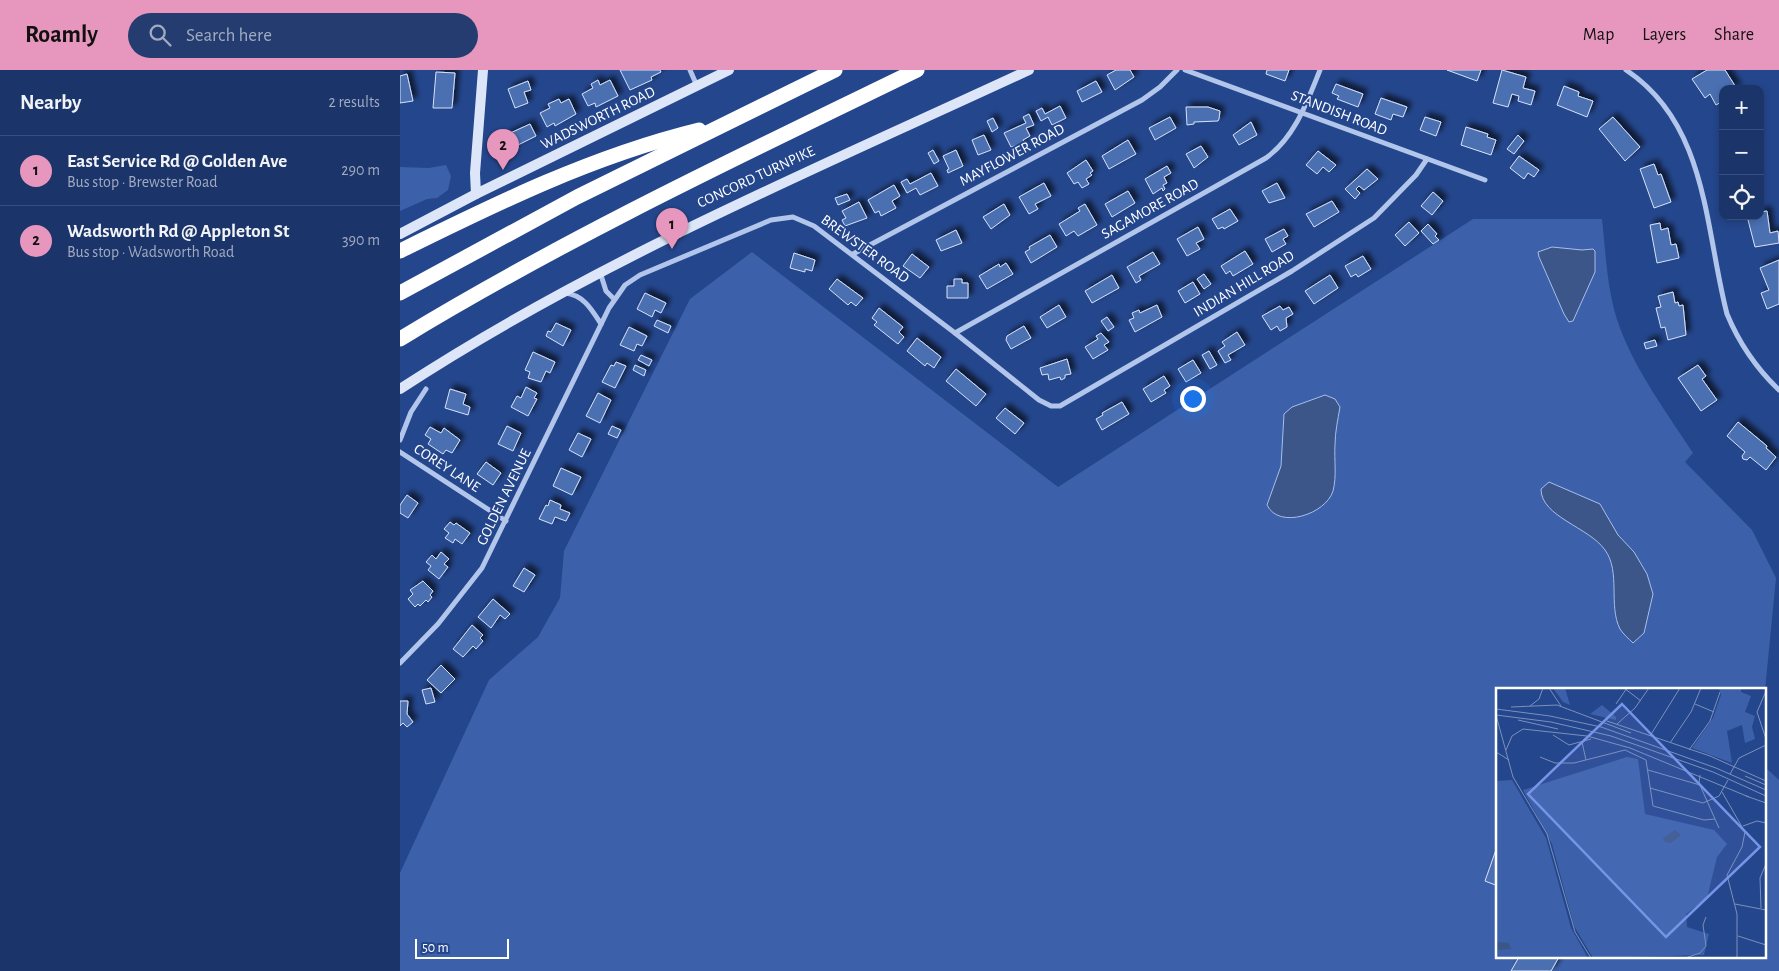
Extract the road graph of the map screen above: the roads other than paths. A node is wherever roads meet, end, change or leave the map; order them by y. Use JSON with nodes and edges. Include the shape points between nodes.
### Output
{"nodes":[{"id":1,"x":483,"y":70,"type":"edge"},
{"id":2,"x":690,"y":70,"type":"edge"},
{"id":3,"x":729,"y":70,"type":"edge"},
{"id":4,"x":835,"y":70,"type":"edge"},
{"id":5,"x":917,"y":70,"type":"edge"},
{"id":6,"x":1029,"y":70,"type":"edge"},
{"id":7,"x":1177,"y":70,"type":"edge"},
{"id":8,"x":1185,"y":70,"type":"edge"},
{"id":9,"x":1320,"y":70,"type":"edge"},
{"id":10,"x":1626,"y":70,"type":"edge"},
{"id":11,"x":697,"y":86,"type":"junction"},
{"id":12,"x":1302,"y":112,"type":"junction"},
{"id":13,"x":738,"y":117,"type":"junction"},
{"id":14,"x":1427,"y":159,"type":"junction"},
{"id":15,"x":1484,"y":180,"type":"dead end"},
{"id":16,"x":476,"y":194,"type":"junction"},
{"id":17,"x":400,"y":234,"type":"edge"},
{"id":18,"x":400,"y":252,"type":"edge"},
{"id":19,"x":853,"y":254,"type":"junction"},
{"id":20,"x":600,"y":272,"type":"junction"},
{"id":21,"x":400,"y":293,"type":"edge"},
{"id":22,"x":560,"y":294,"type":"junction"},
{"id":23,"x":614,"y":299,"type":"junction"},
{"id":24,"x":601,"y":324,"type":"junction"},
{"id":25,"x":956,"y":333,"type":"junction"},
{"id":26,"x":400,"y":339,"type":"edge"},
{"id":27,"x":400,"y":389,"type":"edge"},
{"id":28,"x":426,"y":389,"type":"dead end"},
{"id":29,"x":1779,"y":390,"type":"edge"},
{"id":30,"x":1056,"y":406,"type":"joint"},
{"id":31,"x":400,"y":440,"type":"edge"},
{"id":32,"x":400,"y":452,"type":"edge"},
{"id":33,"x":506,"y":521,"type":"junction"},
{"id":34,"x":400,"y":662,"type":"edge"}],
"edges":[{"from":1,"to":16,"type":"main road"},
{"from":2,"to":11,"type":"street"},
{"from":3,"to":11,"type":"main road","name":"WADSWORTH ROAD"},
{"from":4,"to":13,"type":"highway"},
{"from":5,"to":26,"type":"highway","name":"CONCORD TURNPIKE","via":[[620,216],[509,275]]},
{"from":6,"to":20,"type":"main road","name":"CONCORD TURNPIKE","via":[[669,236]]},
{"from":7,"to":19,"type":"street","name":"MAYFLOWER ROAD","via":[[1146,98]]},
{"from":8,"to":12,"type":"street","name":"STANDISH ROAD"},
{"from":9,"to":12,"type":"street","name":"SAGAMORE ROAD"},
{"from":10,"to":29,"type":"street","via":[[1657,99],[1682,136],[1700,180],[1727,314],[1735,334],[1755,364]]},
{"from":11,"to":16,"type":"main road","name":"WADSWORTH ROAD"},
{"from":12,"to":14,"type":"street","name":"STANDISH ROAD"},
{"from":12,"to":25,"type":"street","name":"SAGAMORE ROAD","via":[[1281,146],[1261,162]]},
{"from":13,"to":18,"type":"highway","via":[[588,164],[495,203]]},
{"from":13,"to":21,"type":"highway","via":[[537,218]]},
{"from":14,"to":15,"type":"street","name":"STANDISH ROAD"},
{"from":14,"to":30,"type":"street","name":"INDIAN HILL ROAD","via":[[1416,175],[1374,218],[1262,288]]},
{"from":16,"to":17,"type":"main road","name":"WADSWORTH ROAD"},
{"from":19,"to":23,"type":"street","name":"BREWSTER ROAD","via":[[809,223],[783,216],[640,275],[625,285]]},
{"from":19,"to":25,"type":"street","name":"BREWSTER ROAD"},
{"from":20,"to":22,"type":"main road","name":"CONCORD TURNPIKE"},
{"from":20,"to":23,"type":"street","via":[[606,291]]},
{"from":22,"to":24,"type":"street","via":[[581,298]]},
{"from":22,"to":27,"type":"main road","name":"CONCORD TURNPIKE","via":[[458,351]]},
{"from":23,"to":24,"type":"street","name":"GOLDEN AVENUE"},
{"from":24,"to":33,"type":"street","name":"GOLDEN AVENUE"},
{"from":25,"to":30,"type":"street","name":"BREWSTER ROAD","via":[[1039,400]]},
{"from":28,"to":31,"type":"street","via":[[411,412]]},
{"from":32,"to":33,"type":"street","name":"COREY LANE"},
{"from":33,"to":34,"type":"street","name":"GOLDEN AVENUE","via":[[471,584],[438,624]]}]}
